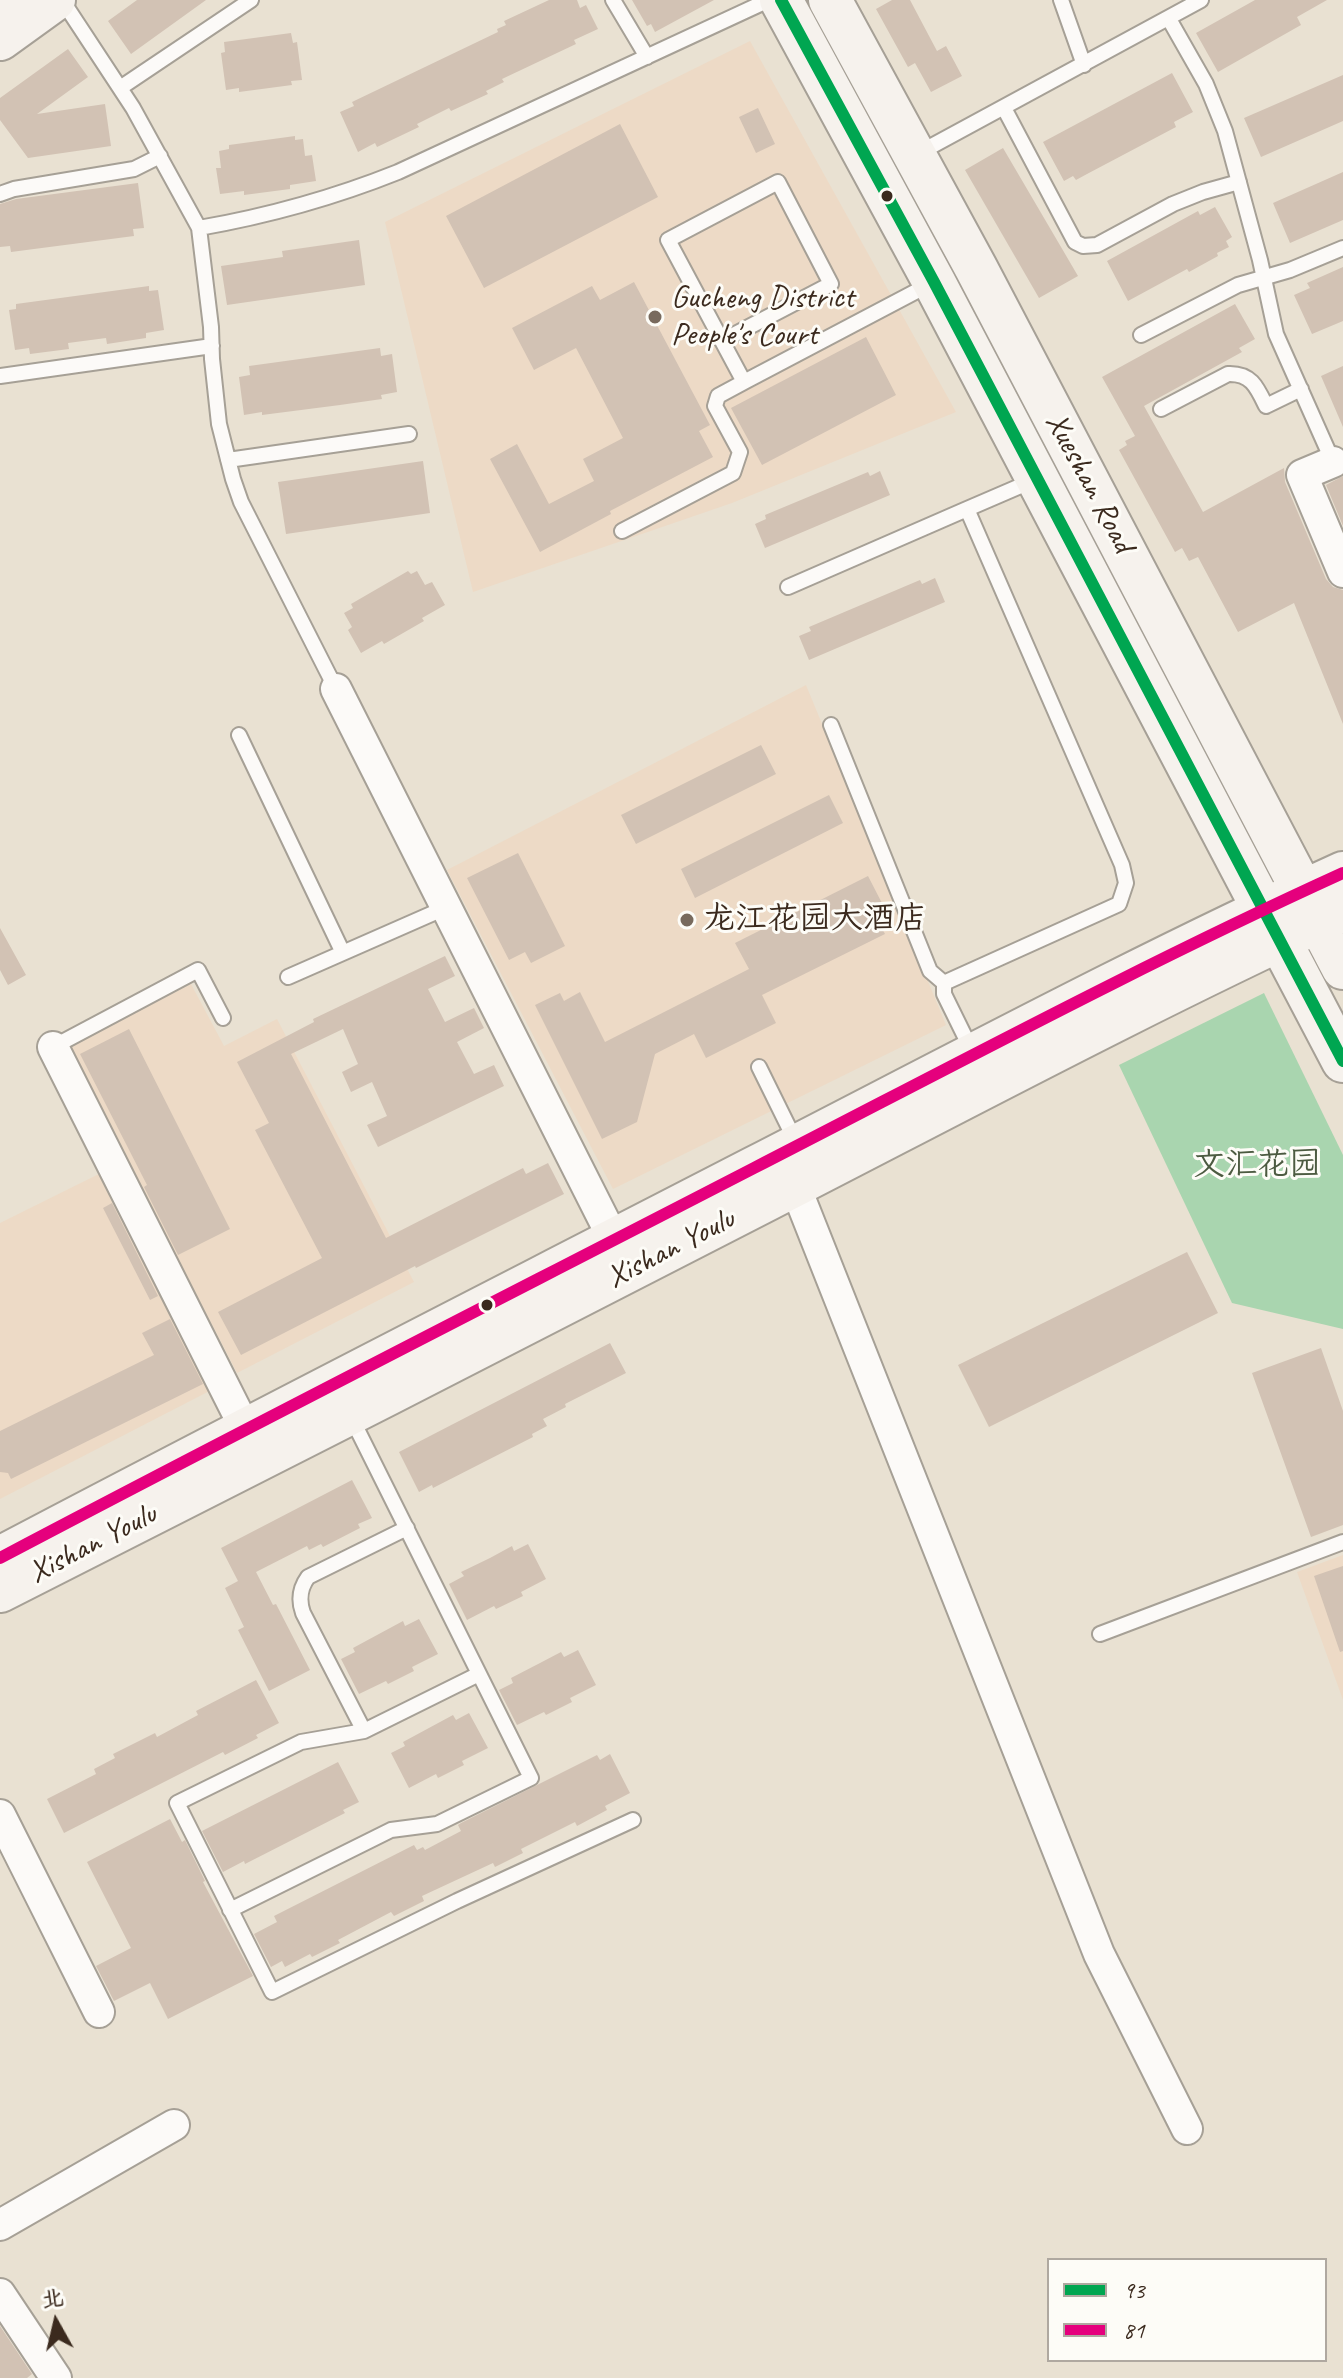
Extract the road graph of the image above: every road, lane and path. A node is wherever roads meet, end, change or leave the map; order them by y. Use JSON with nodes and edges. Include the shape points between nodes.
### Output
{"nodes":[{"id":1,"x":54,"y":0,"type":"edge"},
{"id":2,"x":62,"y":0,"type":"edge"},
{"id":3,"x":251,"y":0,"type":"edge"},
{"id":4,"x":613,"y":0,"type":"edge"},
{"id":5,"x":769,"y":0,"type":"edge"},
{"id":6,"x":781,"y":0,"type":"edge"},
{"id":7,"x":830,"y":0,"type":"edge"},
{"id":8,"x":1061,"y":0,"type":"edge"},
{"id":9,"x":1201,"y":0,"type":"edge"},
{"id":10,"x":1169,"y":19,"type":"junction"},
{"id":11,"x":0,"y":39,"type":"edge"},
{"id":12,"x":647,"y":57,"type":"junction"},
{"id":13,"x":1084,"y":65,"type":"junction"},
{"id":14,"x":120,"y":88,"type":"junction"},
{"id":15,"x":1004,"y":108,"type":"junction"},
{"id":16,"x":915,"y":155,"type":"junction"},
{"id":17,"x":160,"y":156,"type":"junction"},
{"id":18,"x":1239,"y":182,"type":"junction"},
{"id":19,"x":0,"y":194,"type":"edge"},
{"id":20,"x":199,"y":228,"type":"junction"},
{"id":21,"x":1343,"y":248,"type":"edge"},
{"id":22,"x":1263,"y":278,"type":"junction"},
{"id":23,"x":934,"y":282,"type":"junction"},
{"id":24,"x":1141,"y":335,"type":"dead end"},
{"id":25,"x":722,"y":341,"type":"junction"},
{"id":26,"x":212,"y":346,"type":"junction"},
{"id":27,"x":0,"y":376,"type":"edge"},
{"id":28,"x":744,"y":382,"type":"junction"},
{"id":29,"x":1301,"y":389,"type":"junction"},
{"id":30,"x":1161,"y":409,"type":"dead end"},
{"id":31,"x":409,"y":434,"type":"dead end"},
{"id":32,"x":228,"y":460,"type":"junction"},
{"id":33,"x":1333,"y":462,"type":"joint"},
{"id":34,"x":1037,"y":479,"type":"junction"},
{"id":35,"x":967,"y":509,"type":"junction"},
{"id":36,"x":622,"y":531,"type":"dead end"},
{"id":37,"x":1343,"y":572,"type":"edge"},
{"id":38,"x":788,"y":587,"type":"dead end"},
{"id":39,"x":336,"y":689,"type":"joint"},
{"id":40,"x":831,"y":725,"type":"dead end"},
{"id":41,"x":239,"y":735,"type":"dead end"},
{"id":42,"x":1343,"y":873,"type":"edge"},
{"id":43,"x":445,"y":908,"type":"junction"},
{"id":44,"x":1321,"y":908,"type":"edge"},
{"id":45,"x":1272,"y":925,"type":"junction"},
{"id":46,"x":343,"y":953,"type":"junction"},
{"id":47,"x":1343,"y":968,"type":"edge"},
{"id":48,"x":288,"y":977,"type":"dead end"},
{"id":49,"x":944,"y":983,"type":"junction"},
{"id":50,"x":223,"y":1018,"type":"dead end"},
{"id":51,"x":53,"y":1047,"type":"joint"},
{"id":52,"x":973,"y":1055,"type":"junction"},
{"id":53,"x":1343,"y":1061,"type":"edge"},
{"id":54,"x":759,"y":1067,"type":"dead end"},
{"id":55,"x":796,"y":1166,"type":"junction"},
{"id":56,"x":614,"y":1240,"type":"junction"},
{"id":57,"x":349,"y":1413,"type":"junction"},
{"id":58,"x":245,"y":1428,"type":"junction"},
{"id":59,"x":407,"y":1528,"type":"junction"},
{"id":60,"x":1343,"y":1542,"type":"edge"},
{"id":61,"x":0,"y":1558,"type":"edge"},
{"id":62,"x":0,"y":1591,"type":"edge"},
{"id":63,"x":1100,"y":1634,"type":"dead end"},
{"id":64,"x":479,"y":1674,"type":"junction"},
{"id":65,"x":364,"y":1731,"type":"junction"},
{"id":66,"x":0,"y":1815,"type":"edge"},
{"id":67,"x":633,"y":1820,"type":"dead end"},
{"id":68,"x":230,"y":1910,"type":"junction"},
{"id":69,"x":99,"y":2012,"type":"dead end"},
{"id":70,"x":174,"y":2125,"type":"dead end"},
{"id":71,"x":1187,"y":2129,"type":"dead end"},
{"id":72,"x":0,"y":2225,"type":"edge"},
{"id":73,"x":0,"y":2294,"type":"edge"},
{"id":74,"x":56,"y":2378,"type":"edge"}],
"edges":[{"from":1,"to":11,"type":"street"},
{"from":2,"to":14,"type":"lane"},
{"from":3,"to":14,"type":"lane"},
{"from":4,"to":12,"type":"lane"},
{"from":5,"to":12,"type":"lane"},
{"from":6,"to":23,"type":"street","name":"Xueshan Road"},
{"from":7,"to":16,"type":"street","name":"Xueshan Road"},
{"from":8,"to":13,"type":"lane"},
{"from":9,"to":10,"type":"lane"},
{"from":10,"to":13,"type":"lane"},
{"from":10,"to":18,"type":"lane","via":[[1206,84]]},
{"from":12,"to":20,"type":"lane","via":[[350,191]]},
{"from":13,"to":15,"type":"lane"},
{"from":14,"to":17,"type":"lane"},
{"from":15,"to":16,"type":"lane"},
{"from":15,"to":18,"type":"lane","via":[[1075,242],[1083,246],[1097,245],[1173,204]]},
{"from":16,"to":44,"type":"street","name":"Xueshan Road"},
{"from":17,"to":19,"type":"lane","via":[[134,169]]},
{"from":17,"to":20,"type":"lane"},
{"from":18,"to":22,"type":"lane"},
{"from":20,"to":26,"type":"lane"},
{"from":21,"to":22,"type":"lane"},
{"from":22,"to":24,"type":"lane","via":[[1238,285]]},
{"from":22,"to":29,"type":"lane","via":[[1276,334]]},
{"from":23,"to":28,"type":"lane"},
{"from":23,"to":34,"type":"street","name":"Xueshan Road"},
{"from":25,"to":25,"type":"lane","via":[[668,240],[778,182],[831,284]]},
{"from":25,"to":28,"type":"lane"},
{"from":26,"to":27,"type":"lane"},
{"from":26,"to":32,"type":"lane"},
{"from":28,"to":36,"type":"lane","via":[[718,396],[715,406],[740,452],[733,473]]},
{"from":29,"to":30,"type":"lane","via":[[1266,406],[1252,380],[1228,374]]},
{"from":29,"to":33,"type":"lane"},
{"from":31,"to":32,"type":"lane"},
{"from":32,"to":39,"type":"lane","via":[[241,502]]},
{"from":33,"to":37,"type":"street","via":[[1302,475]]},
{"from":34,"to":35,"type":"lane"},
{"from":34,"to":45,"type":"street","name":"Xueshan Road"},
{"from":35,"to":38,"type":"lane"},
{"from":35,"to":49,"type":"lane","via":[[1126,883],[1119,904]]},
{"from":39,"to":43,"type":"street"},
{"from":40,"to":49,"type":"lane","via":[[930,971]]},
{"from":41,"to":46,"type":"lane"},
{"from":42,"to":44,"type":"street","name":"Xishan Youlu"},
{"from":43,"to":46,"type":"lane"},
{"from":43,"to":56,"type":"street"},
{"from":44,"to":45,"type":"street","name":"Xishan Youlu"},
{"from":44,"to":47,"type":"street","name":"Xueshan Road"},
{"from":45,"to":52,"type":"street","name":"Xishan Youlu","via":[[1162,959]]},
{"from":45,"to":53,"type":"street","name":"Xueshan Road"},
{"from":45,"to":55,"type":"street","name":"Xishan Youlu","via":[[1054,1051]]},
{"from":46,"to":48,"type":"lane"},
{"from":49,"to":52,"type":"lane","via":[[944,994]]},
{"from":50,"to":51,"type":"lane","via":[[198,970]]},
{"from":51,"to":58,"type":"street"},
{"from":52,"to":55,"type":"street","name":"Xishan Youlu"},
{"from":54,"to":55,"type":"lane"},
{"from":55,"to":56,"type":"street","name":"Xishan Youlu"},
{"from":55,"to":57,"type":"street","name":"Xishan Youlu"},
{"from":55,"to":71,"type":"street","via":[[1099,1954]]},
{"from":56,"to":58,"type":"street","name":"Xishan Youlu"},
{"from":57,"to":59,"type":"lane"},
{"from":57,"to":62,"type":"street","name":"Xishan Youlu"},
{"from":58,"to":61,"type":"street","name":"Xishan Youlu"},
{"from":59,"to":64,"type":"lane"},
{"from":59,"to":65,"type":"lane","via":[[308,1577],[301,1591],[303,1613]]},
{"from":60,"to":63,"type":"lane"},
{"from":64,"to":65,"type":"lane"},
{"from":64,"to":68,"type":"lane","via":[[531,1778],[437,1824],[391,1830]]},
{"from":65,"to":68,"type":"lane","via":[[301,1742],[177,1803]]},
{"from":66,"to":69,"type":"street"},
{"from":67,"to":68,"type":"lane","via":[[272,1992]]},
{"from":70,"to":72,"type":"street"},
{"from":73,"to":74,"type":"street"}]}
